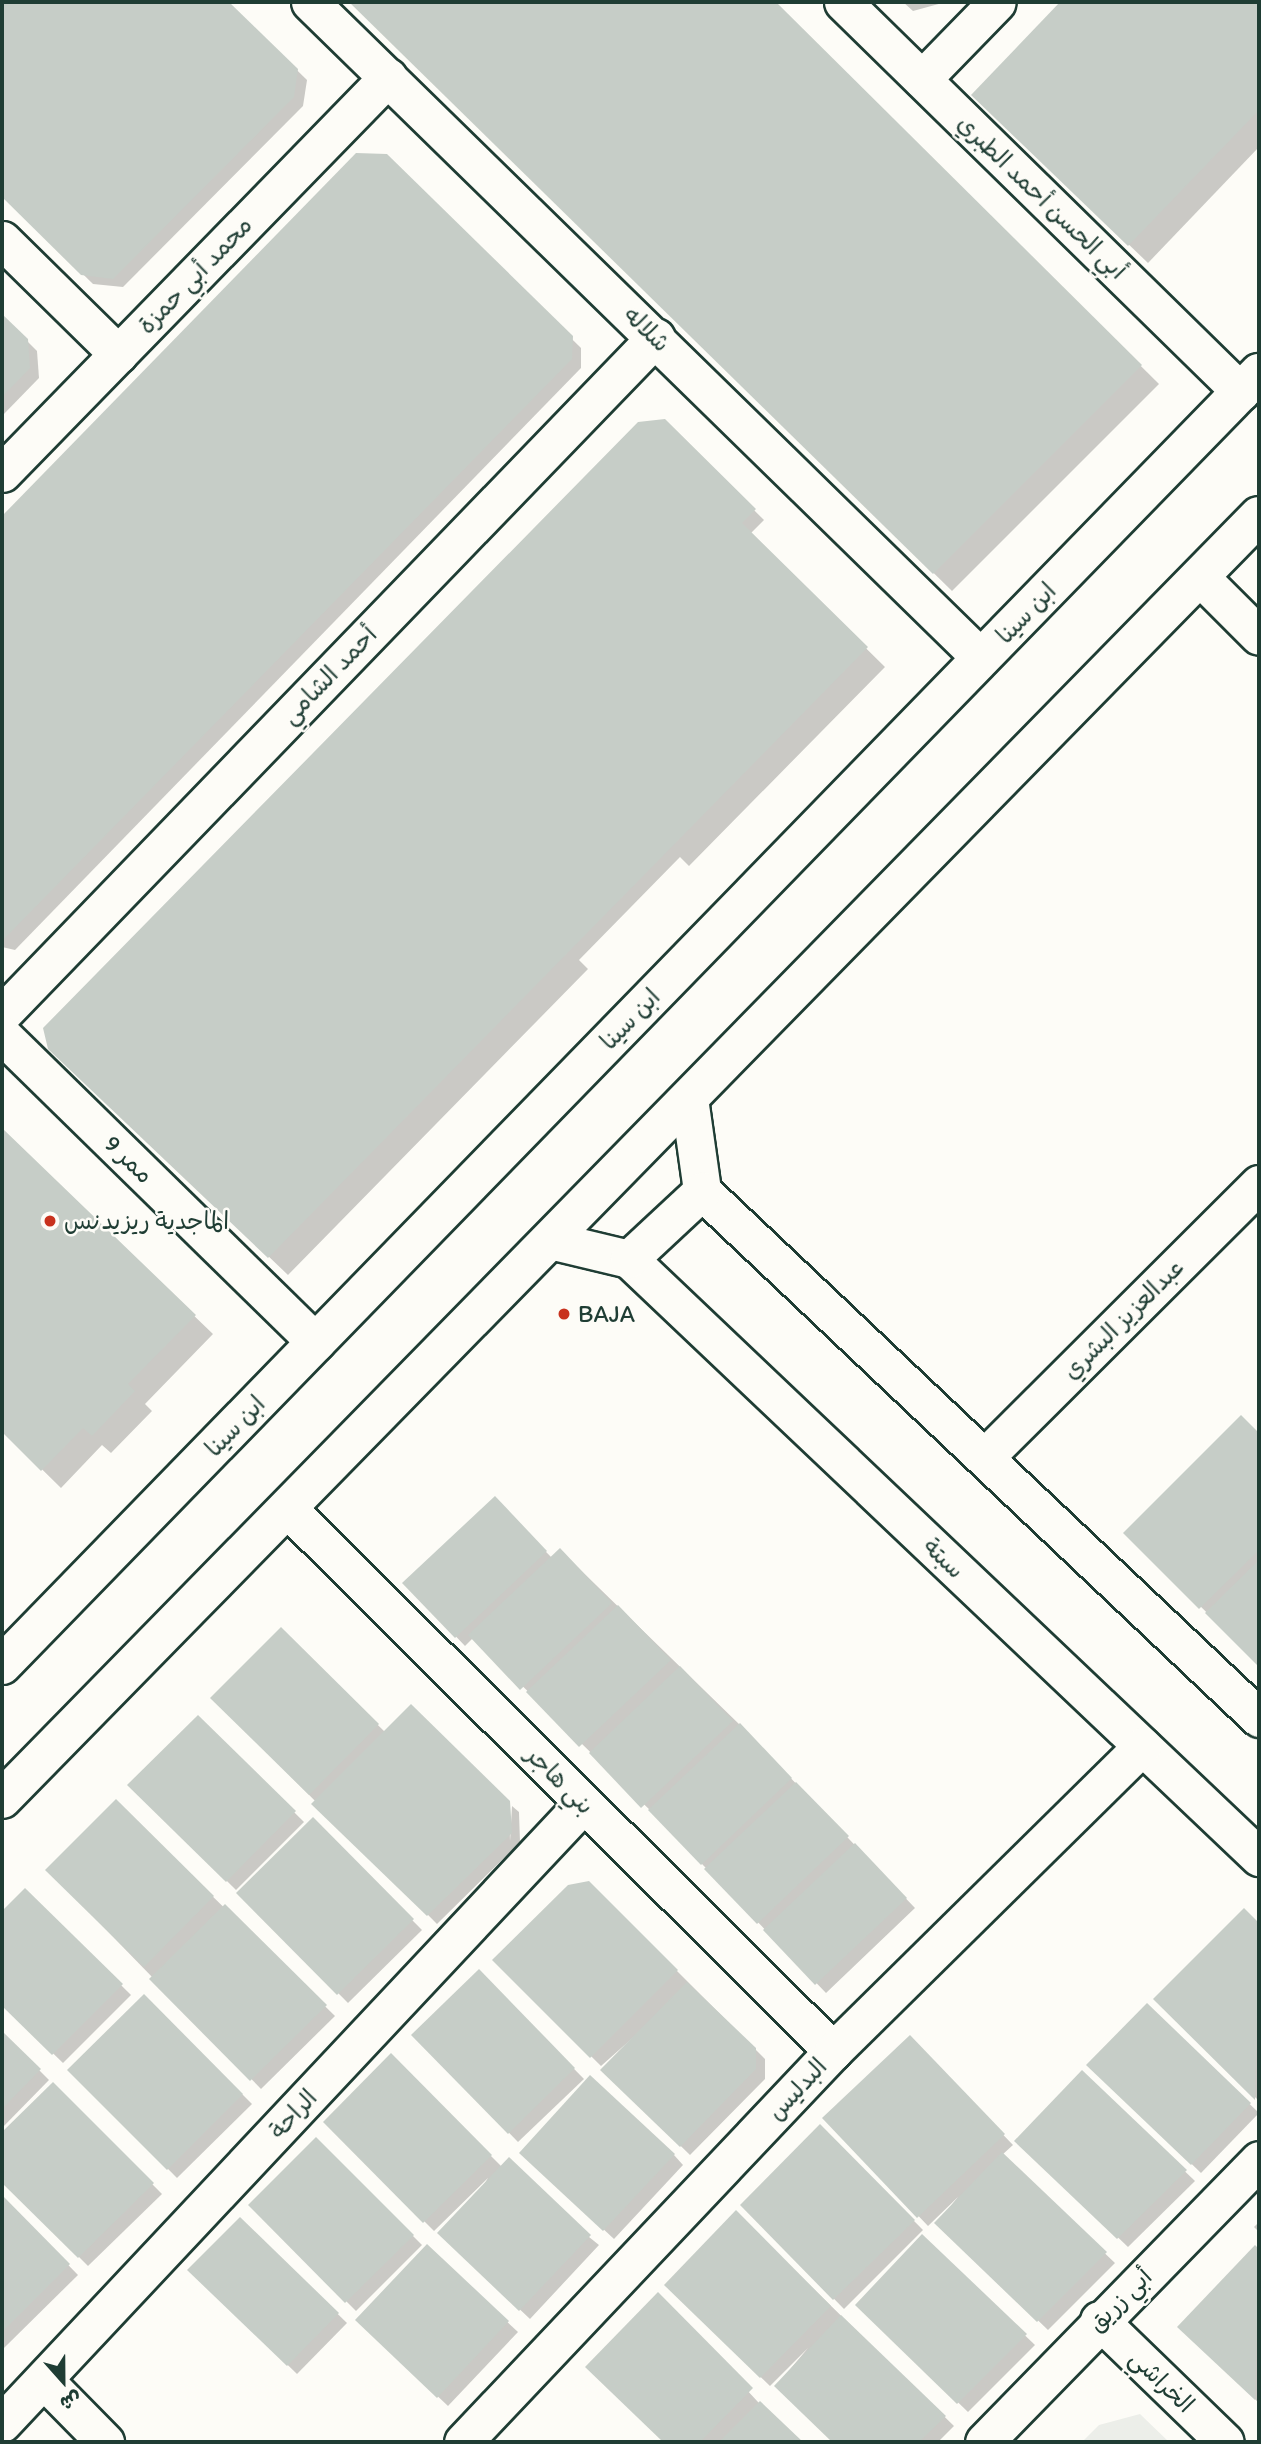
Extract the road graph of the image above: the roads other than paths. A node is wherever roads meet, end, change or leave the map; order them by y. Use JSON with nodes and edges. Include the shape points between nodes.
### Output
{"nodes":[{"id":1,"x":310,"y":2,"type":"edge"},
{"id":2,"x":843,"y":2,"type":"edge"},
{"id":3,"x":997,"y":2,"type":"edge"},
{"id":4,"x":388,"y":77,"type":"junction"},
{"id":5,"x":922,"y":79,"type":"junction"},
{"id":6,"x":2,"y":240,"type":"edge"},
{"id":7,"x":656,"y":337,"type":"junction"},
{"id":8,"x":118,"y":354,"type":"junction"},
{"id":9,"x":1250,"y":382,"type":"edge"},
{"id":10,"x":2,"y":473,"type":"edge"},
{"id":11,"x":1259,"y":516,"type":"edge"},
{"id":12,"x":1200,"y":577,"type":"junction"},
{"id":13,"x":1259,"y":636,"type":"edge"},
{"id":14,"x":981,"y":659,"type":"junction"},
{"id":15,"x":2,"y":1017,"type":"edge"},
{"id":16,"x":689,"y":1098,"type":"junction"},
{"id":17,"x":1259,"y":1184,"type":"edge"},
{"id":18,"x":702,"y":1191,"type":"junction"},
{"id":19,"x":550,"y":1240,"type":"junction"},
{"id":20,"x":629,"y":1259,"type":"junction"},
{"id":21,"x":316,"y":1342,"type":"junction"},
{"id":22,"x":987,"y":1455,"type":"junction"},
{"id":23,"x":287,"y":1508,"type":"junction"},
{"id":24,"x":2,"y":1665,"type":"edge"},
{"id":25,"x":1259,"y":1718,"type":"edge"},
{"id":26,"x":1142,"y":1746,"type":"junction"},
{"id":27,"x":2,"y":1799,"type":"edge"},
{"id":28,"x":583,"y":1804,"type":"junction"},
{"id":29,"x":1259,"y":1857,"type":"edge"},
{"id":30,"x":833,"y":2051,"type":"junction"},
{"id":31,"x":1259,"y":2160,"type":"edge"},
{"id":32,"x":1100,"y":2320,"type":"junction"},
{"id":33,"x":45,"y":2381,"type":"junction"},
{"id":34,"x":2,"y":2423,"type":"edge"},
{"id":35,"x":106,"y":2442,"type":"edge"},
{"id":36,"x":463,"y":2442,"type":"edge"},
{"id":37,"x":984,"y":2442,"type":"edge"},
{"id":38,"x":1225,"y":2442,"type":"edge"}],
"edges":[{"from":1,"to":4,"type":"street","name":"شلاله"},
{"from":2,"to":5,"type":"street","name":"أبي الحسن أحمد الطبري"},
{"from":3,"to":5,"type":"street"},
{"from":4,"to":7,"type":"street","name":"شلاله"},
{"from":4,"to":8,"type":"street","name":"محمد أبي حمزة"},
{"from":5,"to":9,"type":"street","name":"أبي الحسن أحمد الطبري"},
{"from":6,"to":8,"type":"street"},
{"from":7,"to":14,"type":"street","name":"شلاله"},
{"from":7,"to":15,"type":"street","name":"أحمد الشامي"},
{"from":8,"to":10,"type":"street","name":"محمد أبي حمزة"},
{"from":9,"to":14,"type":"street","name":"ابن سينا"},
{"from":11,"to":12,"type":"street"},
{"from":12,"to":13,"type":"street"},
{"from":12,"to":16,"type":"street"},
{"from":14,"to":21,"type":"street","name":"ابن سينا"},
{"from":15,"to":21,"type":"street","name":"ممر 9"},
{"from":16,"to":18,"type":"street"},
{"from":16,"to":19,"type":"street"},
{"from":17,"to":22,"type":"street","name":"عبدالعزيز البشري"},
{"from":18,"to":20,"type":"street"},
{"from":18,"to":22,"type":"street"},
{"from":19,"to":20,"type":"street","name":"سبتة"},
{"from":19,"to":23,"type":"street"},
{"from":20,"to":26,"type":"street","name":"سبتة"},
{"from":21,"to":24,"type":"street","name":"ابن سينا"},
{"from":22,"to":25,"type":"street"},
{"from":23,"to":27,"type":"street"},
{"from":23,"to":28,"type":"street","name":"بني هاجر"},
{"from":26,"to":29,"type":"street","name":"سبتة"},
{"from":26,"to":30,"type":"street","name":"البدليس"},
{"from":28,"to":30,"type":"street","name":"بني هاجر"},
{"from":28,"to":33,"type":"street","name":"الراحة"},
{"from":30,"to":36,"type":"street","name":"البدليس"},
{"from":31,"to":32,"type":"street","name":"أبي زريق"},
{"from":32,"to":37,"type":"street","name":"أبي زريق"},
{"from":32,"to":38,"type":"street","name":"الخراشي"},
{"from":33,"to":34,"type":"street","name":"الراحة"},
{"from":33,"to":35,"type":"street"}]}
